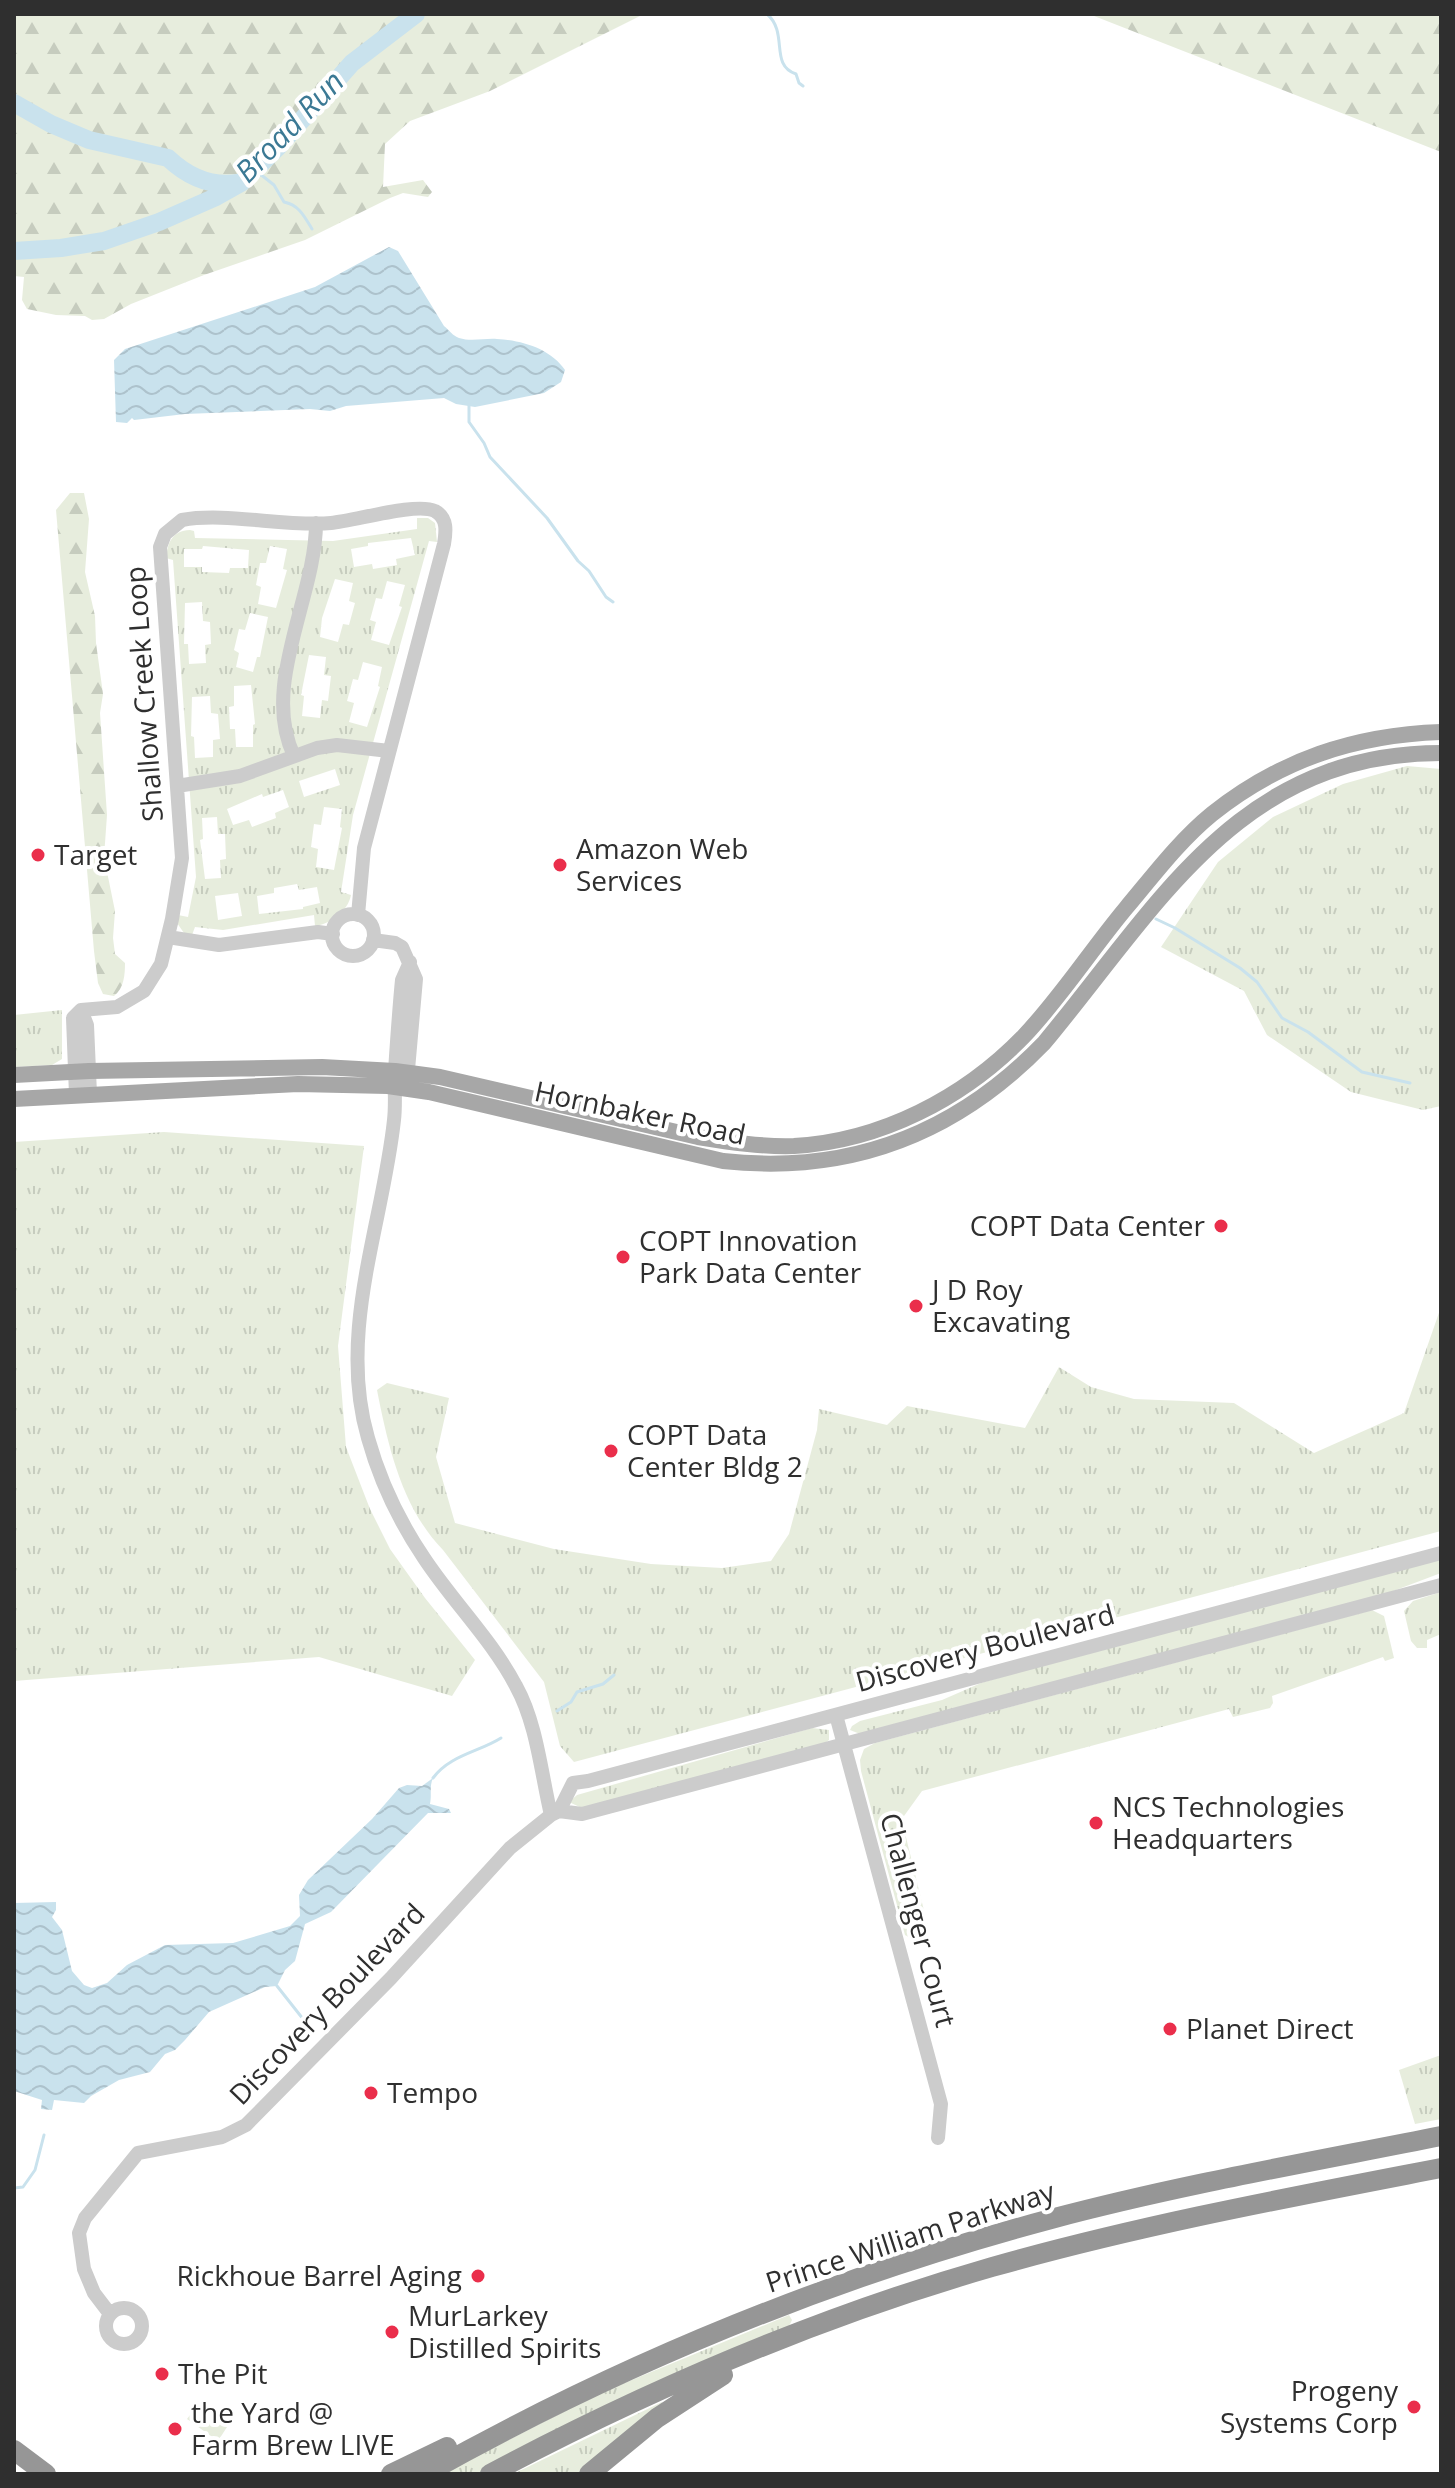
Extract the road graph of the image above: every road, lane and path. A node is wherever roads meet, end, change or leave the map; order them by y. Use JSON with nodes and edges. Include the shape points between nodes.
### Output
{"nodes":[{"id":1,"x":316,"y":523,"type":"junction"},
{"id":2,"x":1441,"y":732,"type":"edge"},
{"id":3,"x":389,"y":751,"type":"junction"},
{"id":4,"x":1441,"y":753,"type":"edge"},
{"id":5,"x":294,"y":756,"type":"junction"},
{"id":6,"x":177,"y":786,"type":"junction"},
{"id":7,"x":358,"y":915,"type":"junction"},
{"id":8,"x":333,"y":934,"type":"junction"},
{"id":9,"x":168,"y":937,"type":"junction"},
{"id":10,"x":373,"y":940,"type":"junction"},
{"id":11,"x":1068,"y":980,"type":"junction"},
{"id":12,"x":1084,"y":994,"type":"junction"},
{"id":13,"x":82,"y":1071,"type":"junction"},
{"id":14,"x":14,"y":1075,"type":"edge"},
{"id":15,"x":401,"y":1079,"type":"junction"},
{"id":16,"x":83,"y":1095,"type":"junction"},
{"id":17,"x":14,"y":1099,"type":"edge"},
{"id":18,"x":1441,"y":1553,"type":"edge"},
{"id":19,"x":1441,"y":1585,"type":"edge"},
{"id":20,"x":836,"y":1715,"type":"junction"},
{"id":21,"x":844,"y":1745,"type":"junction"},
{"id":22,"x":555,"y":1813,"type":"junction"},
{"id":23,"x":1441,"y":2136,"type":"edge"},
{"id":24,"x":938,"y":2138,"type":"dead end"},
{"id":25,"x":1441,"y":2168,"type":"edge"},
{"id":26,"x":110,"y":2314,"type":"dead end"},
{"id":27,"x":830,"y":2321,"type":"junction"},
{"id":28,"x":606,"y":2381,"type":"junction"},
{"id":29,"x":14,"y":2450,"type":"edge"},
{"id":30,"x":46,"y":2474,"type":"edge"},
{"id":31,"x":391,"y":2474,"type":"edge"},
{"id":32,"x":425,"y":2474,"type":"edge"},
{"id":33,"x":490,"y":2474,"type":"edge"},
{"id":34,"x":589,"y":2474,"type":"edge"}],
"edges":[{"from":1,"to":3,"type":"street","name":"Shallow Creek Loop","via":[[417,508],[436,512],[447,529]]},
{"from":1,"to":5,"type":"street","via":[[284,689],[285,731]]},
{"from":1,"to":6,"type":"street","name":"Shallow Creek Loop","via":[[191,518],[165,534],[160,547]]},
{"from":2,"to":11,"type":"main road","name":"Hornbaker Road","via":[[1375,737],[1340,746],[1259,782],[1189,835]]},
{"from":3,"to":5,"type":"street","via":[[337,745]]},
{"from":3,"to":7,"type":"street","name":"Shallow Creek Loop","via":[[364,848]]},
{"from":4,"to":12,"type":"main road","name":"Hornbaker Road","via":[[1355,763],[1266,802],[1190,863]]},
{"from":5,"to":6,"type":"street","via":[[240,776]]},
{"from":6,"to":9,"type":"street","name":"Shallow Creek Loop","via":[[182,858]]},
{"from":7,"to":8,"type":"street","via":[[339,920]]},
{"from":7,"to":10,"type":"street","via":[[369,921]]},
{"from":8,"to":9,"type":"street","via":[[219,945]]},
{"from":8,"to":10,"type":"street","via":[[338,949],[350,956],[367,951]]},
{"from":9,"to":13,"type":"street","name":"Shallow Creek Loop","via":[[161,964],[144,991],[117,1007],[81,1010],[87,1025]]},
{"from":10,"to":15,"type":"street","via":[[402,947],[416,979]]},
{"from":11,"to":12,"type":"main road"},
{"from":11,"to":15,"type":"main road","name":"Hornbaker Road","via":[[1023,1036],[948,1098],[883,1128],[794,1146],[698,1137]]},
{"from":12,"to":15,"type":"main road","name":"Hornbaker Road","via":[[1020,1068],[960,1113],[897,1143],[818,1162],[723,1161]]},
{"from":13,"to":14,"type":"main road","name":"Hornbaker Road"},
{"from":13,"to":15,"type":"main road","name":"Hornbaker Road","via":[[322,1067]]},
{"from":13,"to":16,"type":"street","name":"Shallow Creek Loop"},
{"from":15,"to":16,"type":"main road","name":"Hornbaker Road"},
{"from":15,"to":22,"type":"street","via":[[358,1342],[367,1436],[410,1536],[521,1695]]},
{"from":16,"to":17,"type":"main road","name":"Hornbaker Road"},
{"from":18,"to":20,"type":"street","name":"Discovery Boulevard"},
{"from":19,"to":21,"type":"street","name":"Discovery Boulevard"},
{"from":20,"to":21,"type":"street","name":"Challenger Court"},
{"from":20,"to":22,"type":"street","name":"Discovery Boulevard","via":[[573,1783]]},
{"from":21,"to":22,"type":"street","name":"Discovery Boulevard","via":[[582,1814]]},
{"from":21,"to":24,"type":"street","name":"Challenger Court","via":[[941,2104]]},
{"from":22,"to":26,"type":"street","name":"Discovery Boulevard","via":[[510,1848],[246,2125],[222,2137],[145,2150],[131,2159],[79,2233],[87,2277]]},
{"from":23,"to":28,"type":"highway","name":"Prince William Parkway","via":[[1047,2220],[816,2294]]},
{"from":25,"to":27,"type":"highway","name":"Prince William Parkway","via":[[1077,2244]]},
{"from":27,"to":33,"type":"highway","name":"Prince William Parkway","via":[[678,2382]]},
{"from":27,"to":34,"type":"highway","via":[[689,2395]]},
{"from":28,"to":31,"type":"highway","via":[[491,2426]]},
{"from":28,"to":32,"type":"highway","name":"Prince William Parkway"},
{"from":29,"to":30,"type":"highway"}]}
